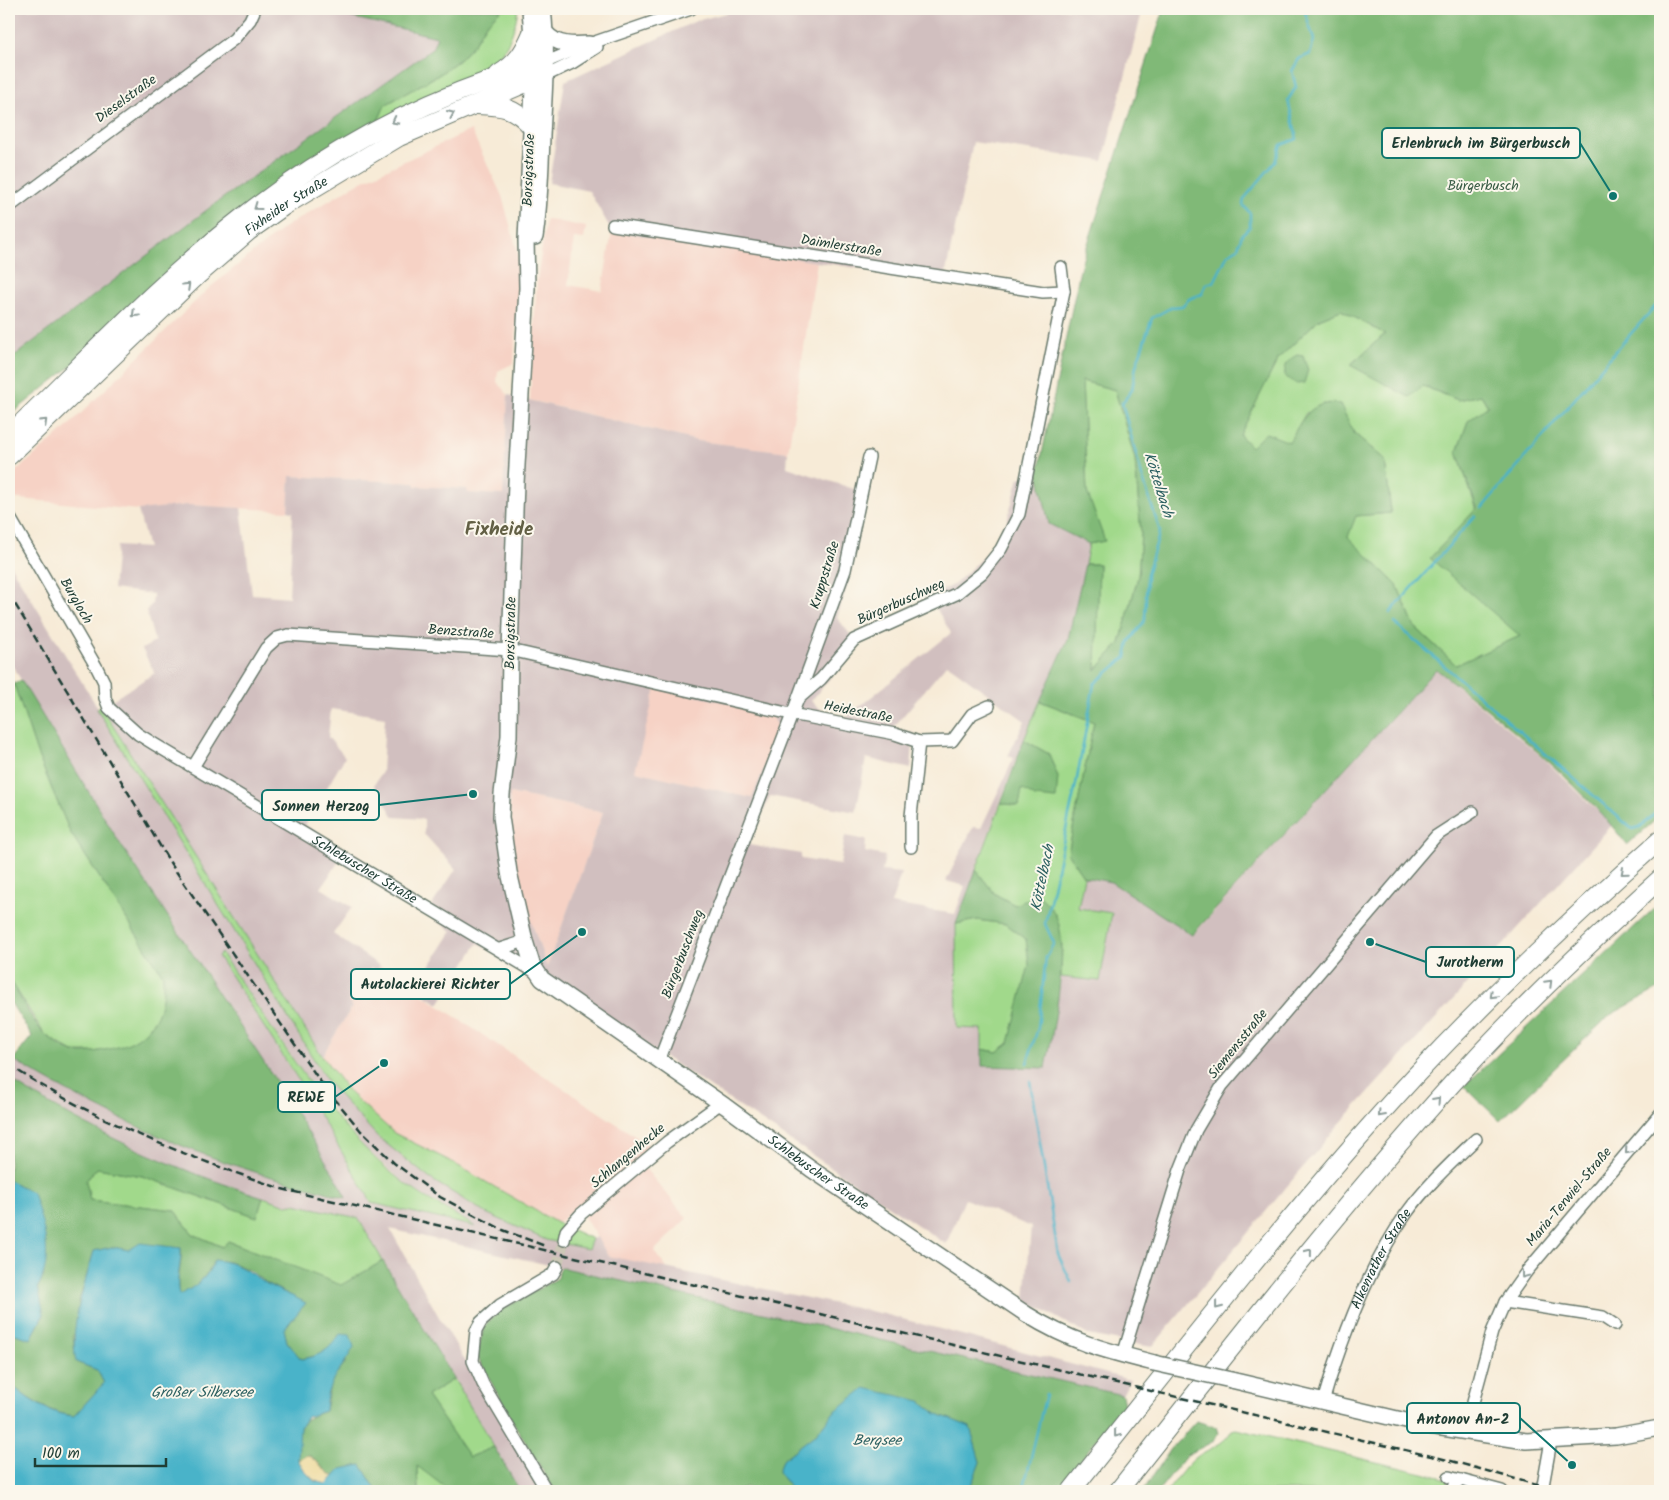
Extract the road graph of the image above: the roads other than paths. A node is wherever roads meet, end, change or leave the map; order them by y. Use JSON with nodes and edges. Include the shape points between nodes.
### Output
{"nodes":[{"id":1,"x":255,"y":9,"type":"edge"},
{"id":2,"x":530,"y":9,"type":"edge"},
{"id":3,"x":543,"y":9,"type":"edge"},
{"id":4,"x":691,"y":9,"type":"edge"},
{"id":5,"x":539,"y":33,"type":"junction"},
{"id":6,"x":615,"y":35,"type":"junction"},
{"id":7,"x":589,"y":44,"type":"junction"},
{"id":8,"x":538,"y":76,"type":"junction"},
{"id":9,"x":492,"y":79,"type":"junction"},
{"id":10,"x":472,"y":104,"type":"junction"},
{"id":11,"x":531,"y":126,"type":"junction"},
{"id":12,"x":9,"y":207,"type":"edge"},
{"id":13,"x":613,"y":225,"type":"dead end"},
{"id":14,"x":528,"y":247,"type":"junction"},
{"id":15,"x":1061,"y":267,"type":"dead end"},
{"id":16,"x":1064,"y":291,"type":"junction"},
{"id":17,"x":9,"y":435,"type":"edge"},
{"id":18,"x":9,"y":456,"type":"edge"},
{"id":19,"x":869,"y":457,"type":"dead end"},
{"id":20,"x":9,"y":516,"type":"edge"},
{"id":21,"x":510,"y":650,"type":"junction"},
{"id":22,"x":798,"y":699,"type":"junction"},
{"id":23,"x":107,"y":705,"type":"joint"},
{"id":24,"x":989,"y":706,"type":"dead end"},
{"id":25,"x":791,"y":714,"type":"junction"},
{"id":26,"x":919,"y":742,"type":"junction"},
{"id":27,"x":193,"y":767,"type":"junction"},
{"id":28,"x":1474,"y":812,"type":"dead end"},
{"id":29,"x":1660,"y":840,"type":"edge"},
{"id":30,"x":911,"y":847,"type":"dead end"},
{"id":31,"x":1660,"y":879,"type":"edge"},
{"id":32,"x":525,"y":941,"type":"junction"},
{"id":33,"x":500,"y":949,"type":"junction"},
{"id":34,"x":538,"y":974,"type":"junction"},
{"id":35,"x":659,"y":1061,"type":"junction"},
{"id":36,"x":721,"y":1103,"type":"junction"},
{"id":37,"x":1660,"y":1114,"type":"edge"},
{"id":38,"x":1476,"y":1139,"type":"dead end"},
{"id":39,"x":564,"y":1240,"type":"tunnel mouth"},
{"id":40,"x":557,"y":1267,"type":"tunnel mouth"},
{"id":41,"x":1505,"y":1302,"type":"junction"},
{"id":42,"x":1615,"y":1325,"type":"dead end"},
{"id":43,"x":1123,"y":1355,"type":"junction"},
{"id":44,"x":1323,"y":1402,"type":"junction"},
{"id":45,"x":1660,"y":1428,"type":"edge"},
{"id":46,"x":1465,"y":1432,"type":"junction"},
{"id":47,"x":1551,"y":1441,"type":"junction"},
{"id":48,"x":1449,"y":1477,"type":"dead end"},
{"id":49,"x":1461,"y":1480,"type":"junction"},
{"id":50,"x":1483,"y":1489,"type":"edge"},
{"id":51,"x":547,"y":1491,"type":"edge"},
{"id":52,"x":1071,"y":1491,"type":"edge"},
{"id":53,"x":1118,"y":1491,"type":"edge"},
{"id":54,"x":1453,"y":1491,"type":"edge"},
{"id":55,"x":1502,"y":1491,"type":"edge"},
{"id":56,"x":1542,"y":1491,"type":"edge"}],
"edges":[{"from":1,"to":12,"type":"street","name":"Dieselstraße","via":[[234,38]]},
{"from":2,"to":5,"type":"main road"},
{"from":3,"to":5,"type":"main road"},
{"from":4,"to":6,"type":"street","name":"Fixheider Straße"},
{"from":5,"to":7,"type":"main road","via":[[570,45]]},
{"from":5,"to":8,"type":"main road"},
{"from":5,"to":9,"type":"highway","via":[[518,60]]},
{"from":6,"to":7,"type":"street","name":"Fixheider Straße"},
{"from":6,"to":8,"type":"street","name":"Fixheider Straße","via":[[572,63]]},
{"from":7,"to":8,"type":"street","name":"Fixheider Straße"},
{"from":8,"to":9,"type":"highway","name":"Fixheider Straße"},
{"from":8,"to":10,"type":"highway","name":"Fixheider Straße"},
{"from":8,"to":11,"type":"main road","name":"Borsigstraße"},
{"from":8,"to":14,"type":"main road","via":[[538,214],[534,240]]},
{"from":9,"to":17,"type":"highway","name":"Fixheider Straße","one_way":true,"via":[[406,116],[356,142],[300,176],[244,217],[184,266]]},
{"from":10,"to":11,"type":"highway","via":[[508,108],[520,113]]},
{"from":18,"to":10,"type":"highway","name":"Fixheider Straße","one_way":true,"via":[[197,276],[249,231],[398,137]]},
{"from":11,"to":14,"type":"main road","name":"Borsigstraße"},
{"from":13,"to":16,"type":"street","name":"Daimlerstraße","via":[[1043,292]]},
{"from":14,"to":21,"type":"main road","name":"Borsigstraße"},
{"from":15,"to":16,"type":"street","name":"Bürgerbuschweg"},
{"from":16,"to":22,"type":"street","name":"Bürgerbuschweg","via":[[1019,514],[1001,548],[982,573],[956,594],[854,640],[821,679]]},
{"from":19,"to":22,"type":"street","name":"Kruppstraße","via":[[845,570]]},
{"from":20,"to":23,"type":"street","name":"Burgloch","via":[[97,668],[104,682]]},
{"from":21,"to":25,"type":"street","name":"Benzstraße"},
{"from":21,"to":27,"type":"street","name":"Benzstraße","via":[[280,636],[266,648]]},
{"from":21,"to":32,"type":"main road","name":"Borsigstraße","via":[[509,736],[501,817],[509,872]]},
{"from":22,"to":25,"type":"street","name":"Bürgerbuschweg"},
{"from":23,"to":27,"type":"street","name":"Schlebuscher Straße","via":[[138,734]]},
{"from":24,"to":26,"type":"street","name":"Heidestraße","via":[[972,714],[952,741]]},
{"from":25,"to":26,"type":"street","name":"Heidestraße"},
{"from":25,"to":35,"type":"street","name":"Bürgerbuschweg"},
{"from":26,"to":30,"type":"street"},
{"from":27,"to":33,"type":"street","name":"Schlebuscher Straße"},
{"from":28,"to":43,"type":"street","name":"Siemensstraße","via":[[1436,836],[1222,1086],[1196,1130],[1180,1170]]},
{"from":29,"to":52,"type":"highway","one_way":true,"via":[[1530,959],[1414,1078],[1248,1268]]},
{"from":53,"to":31,"type":"highway","one_way":true,"via":[[1399,1143],[1508,1025]]},
{"from":32,"to":33,"type":"street"},
{"from":32,"to":34,"type":"main road","name":"Borsigstraße"},
{"from":33,"to":34,"type":"street","name":"Schlebuscher Straße"},
{"from":34,"to":35,"type":"main road","name":"Schlebuscher Straße"},
{"from":35,"to":36,"type":"main road","name":"Schlebuscher Straße"},
{"from":36,"to":39,"type":"street","name":"Schlangenhecke","via":[[667,1142],[581,1214],[566,1231]]},
{"from":36,"to":43,"type":"main road","name":"Schlebuscher Straße","via":[[811,1169],[1026,1314],[1078,1342]]},
{"from":37,"to":41,"type":"street","name":"Maria-Terwiel-Straße","one_way":true,"via":[[1527,1271]]},
{"from":38,"to":44,"type":"street","name":"Alkenrather Straße","via":[[1424,1192],[1391,1239],[1364,1288]]},
{"from":40,"to":51,"type":"street","via":[[553,1274],[500,1305],[481,1322],[476,1331],[473,1361],[498,1410]]},
{"from":41,"to":42,"type":"street","via":[[1603,1317]]},
{"from":41,"to":46,"type":"street","name":"Maria-Terwiel-Straße","via":[[1492,1332]]},
{"from":43,"to":44,"type":"main road","name":"Schlebuscher Straße","bridge":true},
{"from":44,"to":46,"type":"main road","via":[[1424,1426]]},
{"from":45,"to":47,"type":"main road","via":[[1616,1436]]},
{"from":46,"to":47,"type":"main road","via":[[1526,1441]]},
{"from":47,"to":56,"type":"street"},
{"from":48,"to":49,"type":"street"},
{"from":49,"to":50,"type":"street"},
{"from":49,"to":54,"type":"street"},
{"from":50,"to":55,"type":"street"}]}
